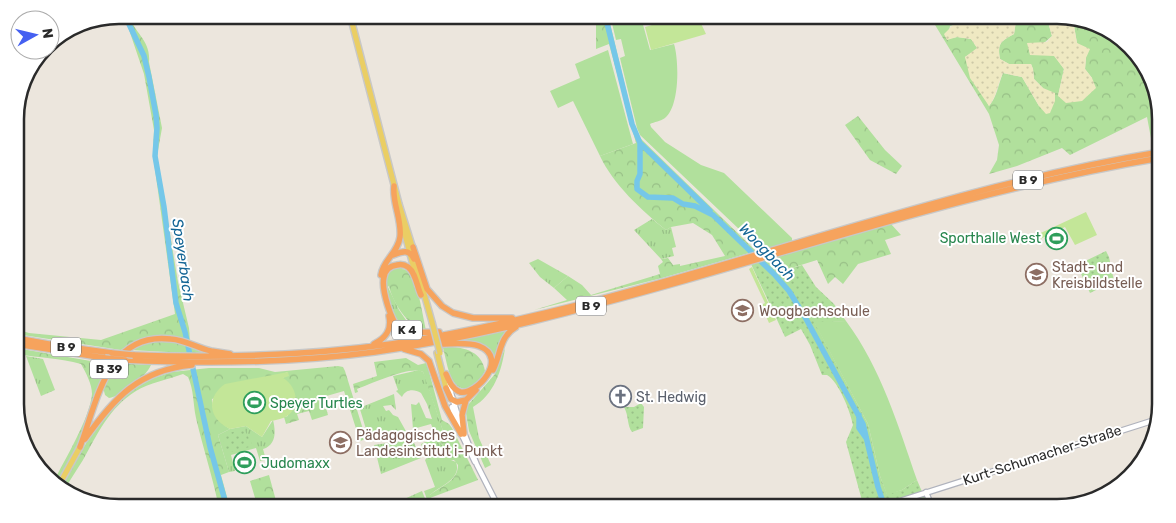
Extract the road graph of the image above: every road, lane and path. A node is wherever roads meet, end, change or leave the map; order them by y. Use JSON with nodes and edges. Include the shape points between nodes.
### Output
{"nodes":[{"id":1,"x":352,"y":24,"type":"edge"},
{"id":2,"x":1152,"y":154,"type":"edge"},
{"id":3,"x":1152,"y":159,"type":"edge"},
{"id":4,"x":394,"y":186,"type":"joint"},
{"id":5,"x":401,"y":216,"type":"junction"},
{"id":6,"x":899,"y":217,"type":"junction"},
{"id":7,"x":411,"y":250,"type":"junction"},
{"id":8,"x":392,"y":256,"type":"junction"},
{"id":9,"x":742,"y":261,"type":"junction"},
{"id":10,"x":416,"y":264,"type":"joint"},
{"id":11,"x":421,"y":295,"type":"junction"},
{"id":12,"x":519,"y":318,"type":"junction"},
{"id":13,"x":430,"y":323,"type":"junction"},
{"id":14,"x":524,"y":323,"type":"junction"},
{"id":15,"x":466,"y":330,"type":"junction"},
{"id":16,"x":24,"y":342,"type":"edge"},
{"id":17,"x":24,"y":342,"type":"edge"},
{"id":18,"x":425,"y":344,"type":"junction"},
{"id":19,"x":368,"y":346,"type":"junction"},
{"id":20,"x":399,"y":348,"type":"junction"},
{"id":21,"x":438,"y":353,"type":"junction"},
{"id":22,"x":244,"y":357,"type":"junction"},
{"id":23,"x":202,"y":361,"type":"junction"},
{"id":24,"x":184,"y":362,"type":"junction"},
{"id":25,"x":223,"y":363,"type":"joint"},
{"id":26,"x":446,"y":374,"type":"junction"},
{"id":27,"x":446,"y":388,"type":"junction"},
{"id":28,"x":466,"y":400,"type":"junction"},
{"id":29,"x":453,"y":401,"type":"junction"},
{"id":30,"x":1150,"y":421,"type":"edge"},
{"id":31,"x":463,"y":434,"type":"junction"},
{"id":32,"x":80,"y":447,"type":"junction"},
{"id":33,"x":62,"y":481,"type":"edge"},
{"id":34,"x":926,"y":492,"type":"junction"},
{"id":35,"x":494,"y":499,"type":"edge"},
{"id":36,"x":905,"y":499,"type":"edge"},
{"id":37,"x":929,"y":499,"type":"edge"}],
"edges":[{"from":1,"to":4,"type":"main road"},
{"from":2,"to":6,"type":"highway","number":"B 9","via":[[1055,174]]},
{"from":3,"to":6,"type":"highway","number":"B 9"},
{"from":4,"to":5,"type":"highway"},
{"from":5,"to":7,"type":"main road"},
{"from":5,"to":8,"type":"highway","via":[[399,242]]},
{"from":6,"to":9,"type":"highway","number":"B 9"},
{"from":7,"to":8,"type":"highway"},
{"from":7,"to":10,"type":"highway"},
{"from":7,"to":11,"type":"main road"},
{"from":7,"to":12,"type":"highway","via":[[427,289],[442,306],[473,318]]},
{"from":8,"to":19,"type":"highway","via":[[382,271],[381,279],[389,330],[384,338]]},
{"from":9,"to":12,"type":"highway","number":"B 9"},
{"from":9,"to":14,"type":"highway","number":"B 9","via":[[644,292]]},
{"from":10,"to":13,"type":"main road"},
{"from":11,"to":13,"type":"main road"},
{"from":11,"to":15,"type":"highway","number":"K 4","via":[[409,267],[400,264],[386,272],[383,280],[385,291],[397,326],[417,332]]},
{"from":12,"to":15,"type":"highway","number":"B 9"},
{"from":13,"to":21,"type":"main road","bridge":true},
{"from":14,"to":18,"type":"highway","number":"B 9"},
{"from":14,"to":28,"type":"highway","number":"B 9","via":[[505,335],[492,372]]},
{"from":15,"to":19,"type":"highway","number":"B 9"},
{"from":16,"to":24,"type":"highway","number":"B 9","bridge":true},
{"from":17,"to":24,"type":"highway","number":"B 9","bridge":true,"via":[[105,358]]},
{"from":18,"to":20,"type":"highway","number":"B 9"},
{"from":18,"to":26,"type":"highway","via":[[477,345],[490,354],[493,362],[490,371],[469,392],[458,391]]},
{"from":19,"to":22,"type":"highway","number":"B 9"},
{"from":20,"to":25,"type":"highway","number":"B 9","via":[[303,360]]},
{"from":20,"to":31,"type":"highway","number":"K 4","via":[[421,354],[429,361],[445,406]]},
{"from":21,"to":26,"type":"main road"},
{"from":21,"to":27,"type":"main road"},
{"from":22,"to":23,"type":"highway","number":"B 9"},
{"from":22,"to":32,"type":"highway","number":"B 39","via":[[172,339],[150,339],[132,346],[117,357],[107,372]]},
{"from":23,"to":24,"type":"highway","number":"B 39"},
{"from":23,"to":24,"type":"highway","number":"B 9"},
{"from":23,"to":25,"type":"highway","number":"B 39"},
{"from":24,"to":32,"type":"highway","number":"B 39","via":[[126,391],[104,412]]},
{"from":26,"to":29,"type":"main road","number":"K 4"},
{"from":27,"to":29,"type":"highway"},
{"from":27,"to":31,"type":"main road","number":"K 4"},
{"from":28,"to":29,"type":"highway"},
{"from":28,"to":31,"type":"highway","via":[[462,415]]},
{"from":29,"to":31,"type":"main road","number":"K 4"},
{"from":30,"to":34,"type":"main road","name":"Kurt-Schumacher-Straße"},
{"from":31,"to":35,"type":"main road","number":"K 4"},
{"from":32,"to":33,"type":"main road","number":"B 39"},
{"from":34,"to":36,"type":"main road","name":"Kurt-Schumacher-Straße"},
{"from":34,"to":37,"type":"main road"}]}
